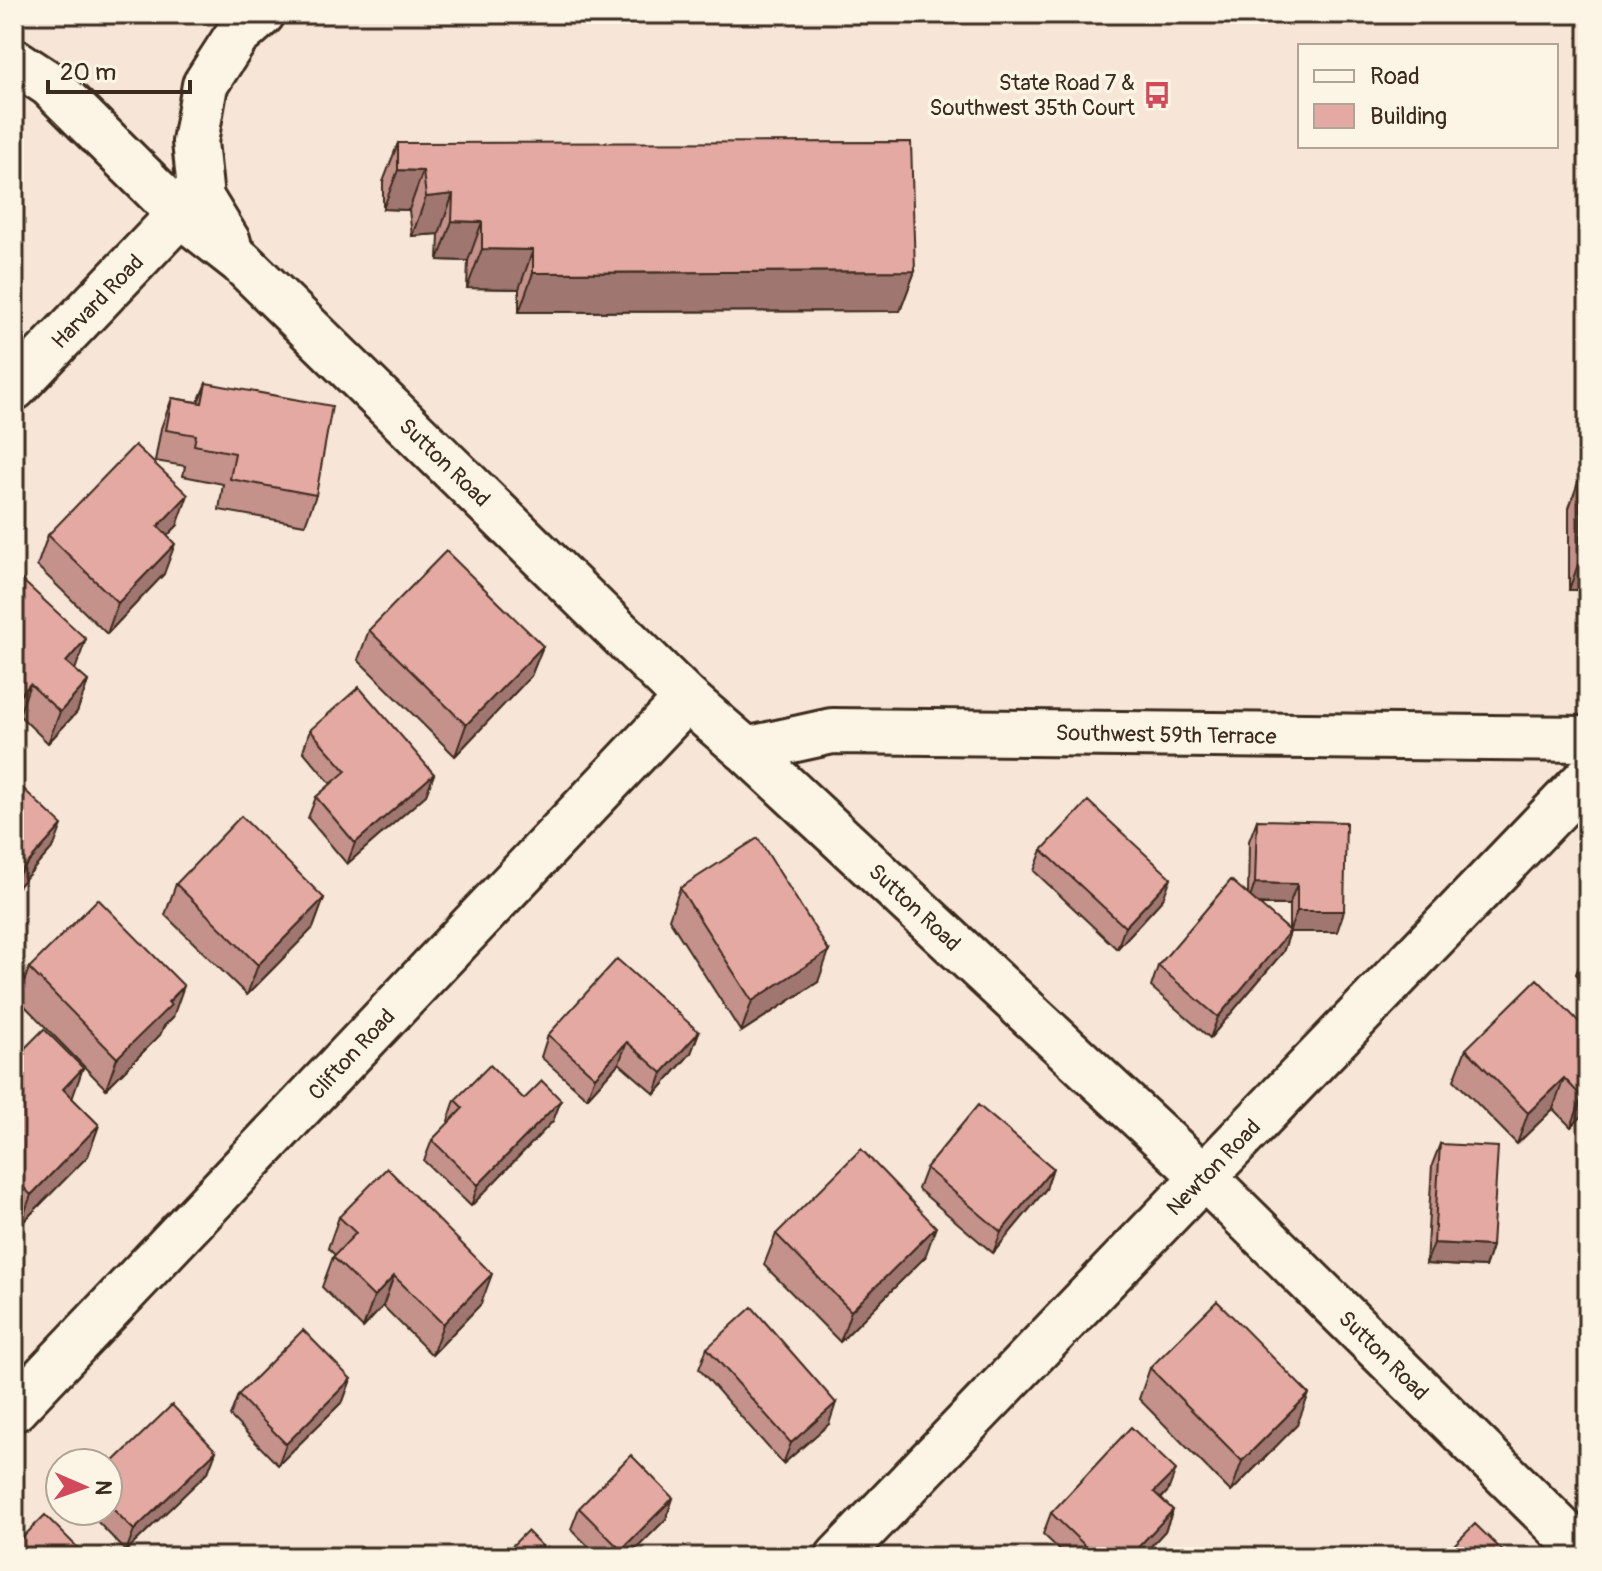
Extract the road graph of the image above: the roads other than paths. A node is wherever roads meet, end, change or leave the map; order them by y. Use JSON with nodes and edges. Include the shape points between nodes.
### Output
{"nodes":[{"id":1,"x":262,"y":14,"type":"edge"},
{"id":2,"x":14,"y":61,"type":"edge"},
{"id":3,"x":180,"y":214,"type":"junction"},
{"id":4,"x":240,"y":261,"type":"junction"},
{"id":5,"x":14,"y":388,"type":"edge"},
{"id":6,"x":687,"y":699,"type":"junction"},
{"id":7,"x":1588,"y":739,"type":"edge"},
{"id":8,"x":746,"y":750,"type":"junction"},
{"id":9,"x":1588,"y":777,"type":"edge"},
{"id":10,"x":1204,"y":1177,"type":"junction"},
{"id":11,"x":14,"y":1409,"type":"edge"},
{"id":12,"x":1588,"y":1556,"type":"edge"},
{"id":13,"x":838,"y":1557,"type":"edge"}],
"edges":[{"from":1,"to":4,"type":"street","name":"Sutton Road","via":[[236,37],[205,85],[195,142],[201,198]]},
{"from":2,"to":3,"type":"street","name":"Sutton Road","via":[[49,84]]},
{"from":3,"to":4,"type":"street","name":"Sutton Road"},
{"from":3,"to":5,"type":"street","name":"Harvard Road"},
{"from":4,"to":6,"type":"street","name":"Sutton Road"},
{"from":6,"to":8,"type":"street","name":"Sutton Road"},
{"from":6,"to":11,"type":"street","name":"Clifton Road"},
{"from":7,"to":8,"type":"street","name":"Southwest 59th Terrace","via":[[832,731]]},
{"from":8,"to":10,"type":"street","name":"Sutton Road"},
{"from":9,"to":10,"type":"street","name":"Newton Road"},
{"from":10,"to":12,"type":"street","name":"Sutton Road"},
{"from":10,"to":13,"type":"street","name":"Newton Road"}]}
